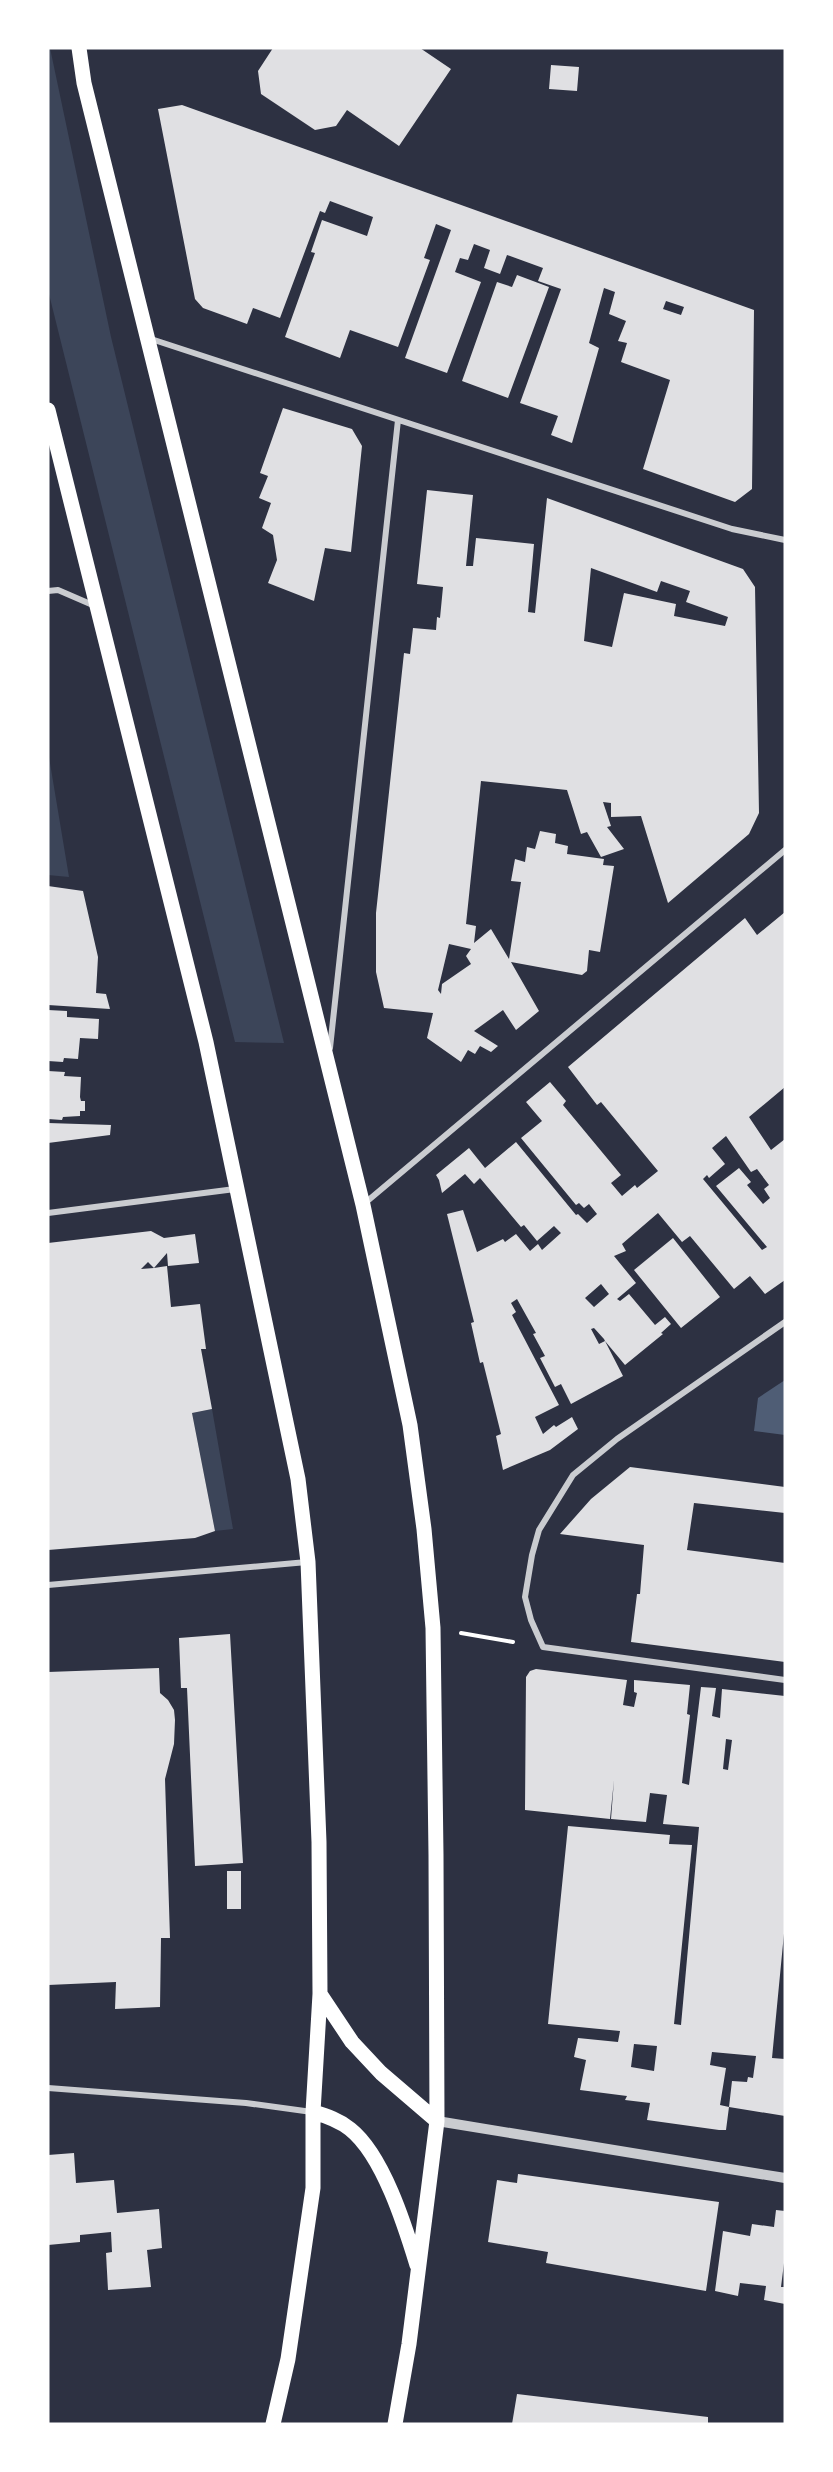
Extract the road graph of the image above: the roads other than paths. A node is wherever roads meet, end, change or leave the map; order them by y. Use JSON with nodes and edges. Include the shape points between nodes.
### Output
{"nodes":[{"id":1,"x":78,"y":48,"type":"edge"},
{"id":2,"x":146,"y":338,"type":"junction"},
{"id":3,"x":48,"y":410,"type":"edge"},
{"id":4,"x":398,"y":420,"type":"junction"},
{"id":5,"x":51,"y":435,"type":"edge"},
{"id":6,"x":785,"y":540,"type":"edge"},
{"id":7,"x":48,"y":591,"type":"edge"},
{"id":8,"x":98,"y":607,"type":"junction"},
{"id":9,"x":785,"y":850,"type":"edge"},
{"id":10,"x":328,"y":1066,"type":"junction"},
{"id":11,"x":238,"y":1189,"type":"junction"},
{"id":12,"x":363,"y":1205,"type":"junction"},
{"id":13,"x":48,"y":1213,"type":"edge"},
{"id":14,"x":785,"y":1322,"type":"edge"},
{"id":15,"x":308,"y":1562,"type":"junction"},
{"id":16,"x":48,"y":1585,"type":"edge"},
{"id":17,"x":785,"y":1680,"type":"edge"},
{"id":18,"x":320,"y":1994,"type":"junction"},
{"id":19,"x":48,"y":2088,"type":"edge"},
{"id":20,"x":313,"y":2112,"type":"junction"},
{"id":21,"x":437,"y":2121,"type":"junction"},
{"id":22,"x":785,"y":2178,"type":"edge"},
{"id":23,"x":419,"y":2271,"type":"junction"},
{"id":24,"x":273,"y":2424,"type":"edge"},
{"id":25,"x":395,"y":2424,"type":"edge"}],
"edges":[{"from":1,"to":2,"type":"main road"},
{"from":2,"to":4,"type":"street"},
{"from":2,"to":10,"type":"main road"},
{"from":3,"to":5,"type":"main road"},
{"from":4,"to":6,"type":"street","via":[[732,529]]},
{"from":4,"to":10,"type":"street"},
{"from":5,"to":8,"type":"main road"},
{"from":7,"to":8,"type":"street","via":[[58,590]]},
{"from":8,"to":11,"type":"main road","via":[[206,1042]]},
{"from":9,"to":12,"type":"street"},
{"from":10,"to":12,"type":"main road"},
{"from":11,"to":13,"type":"street"},
{"from":11,"to":15,"type":"main road","via":[[298,1479]]},
{"from":12,"to":21,"type":"main road","via":[[410,1425],[433,1628]]},
{"from":14,"to":17,"type":"street","via":[[617,1439],[573,1475],[539,1530],[525,1597],[543,1647]]},
{"from":15,"to":16,"type":"street"},
{"from":15,"to":18,"type":"main road","via":[[319,1842]]},
{"from":18,"to":20,"type":"main road"},
{"from":18,"to":21,"type":"main road","via":[[352,2042]]},
{"from":19,"to":20,"type":"street"},
{"from":20,"to":23,"type":"main road","via":[[335,2118],[364,2144],[394,2200]]},
{"from":20,"to":24,"type":"main road","via":[[313,2188],[288,2359]]},
{"from":21,"to":22,"type":"street"},
{"from":21,"to":23,"type":"main road"},
{"from":23,"to":25,"type":"main road"}]}
